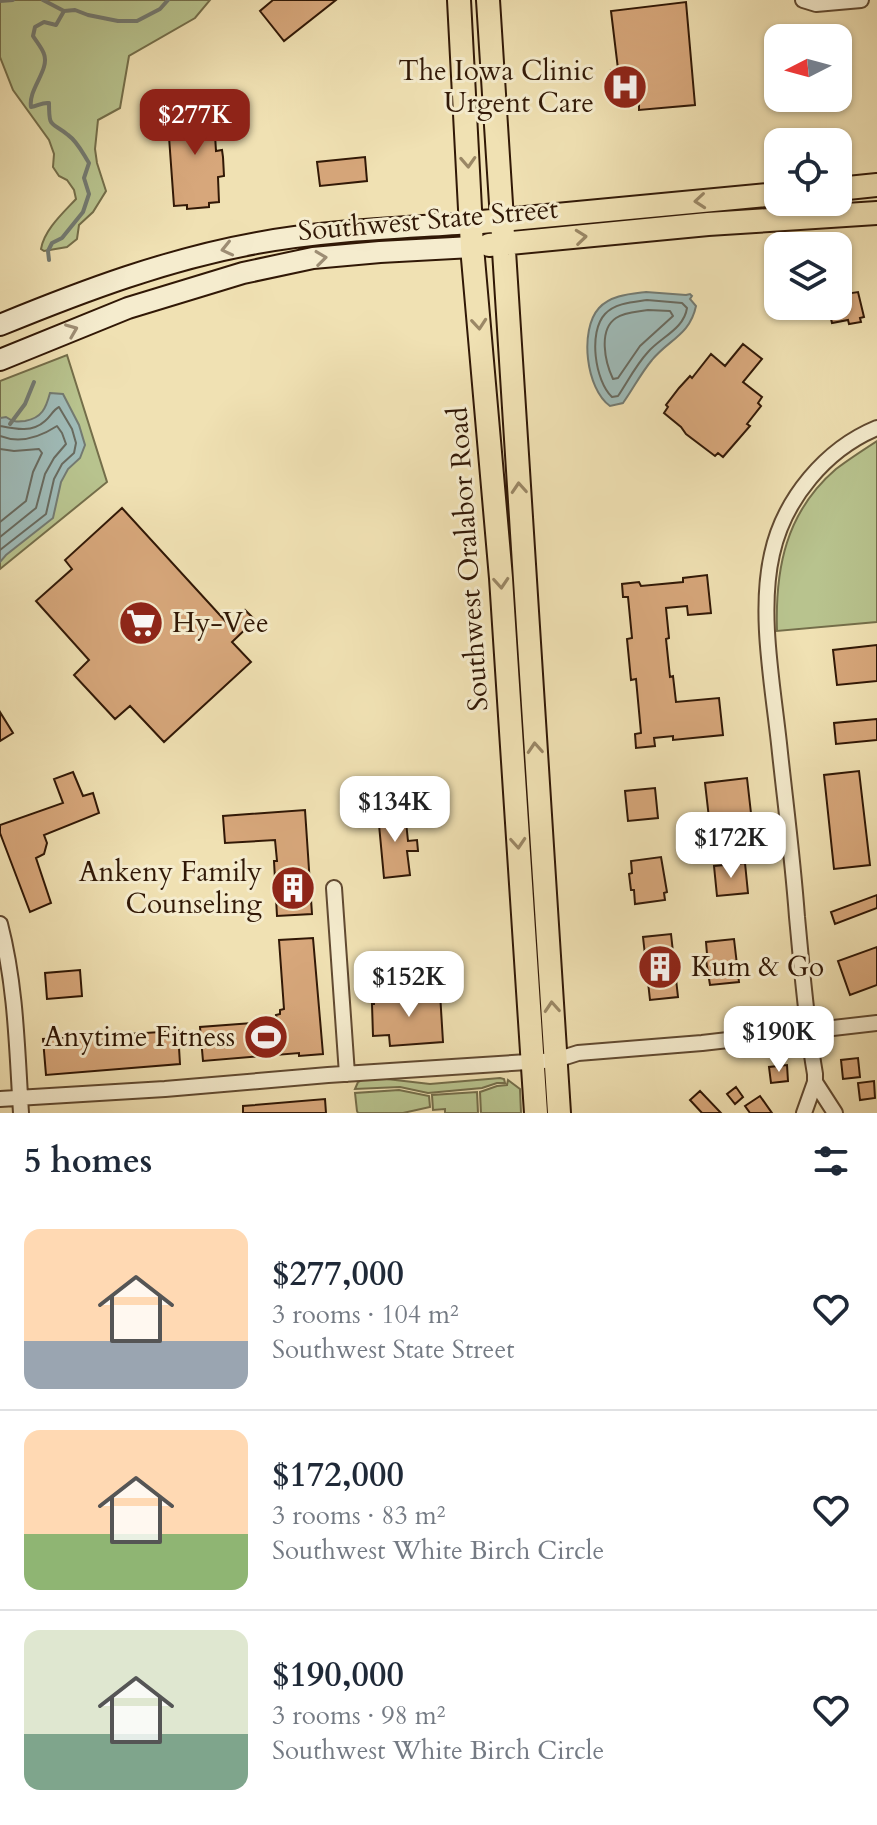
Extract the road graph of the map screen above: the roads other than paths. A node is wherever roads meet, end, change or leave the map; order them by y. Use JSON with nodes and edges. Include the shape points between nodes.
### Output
{"nodes":[{"id":1,"x":459,"y":0,"type":"edge"},
{"id":2,"x":488,"y":0,"type":"edge"},
{"id":3,"x":803,"y":0,"type":"edge"},
{"id":4,"x":861,"y":0,"type":"edge"},
{"id":5,"x":877,"y":185,"type":"edge"},
{"id":6,"x":852,"y":188,"type":"edge"},
{"id":7,"x":764,"y":195,"type":"edge"},
{"id":8,"x":877,"y":213,"type":"edge"},
{"id":9,"x":503,"y":219,"type":"junction"},
{"id":10,"x":471,"y":223,"type":"junction"},
{"id":11,"x":504,"y":244,"type":"junction"},
{"id":12,"x":472,"y":247,"type":"junction"},
{"id":13,"x":0,"y":325,"type":"edge"},
{"id":14,"x":0,"y":360,"type":"edge"},
{"id":15,"x":877,"y":428,"type":"edge"},
{"id":16,"x":334,"y":888,"type":"dead end"},
{"id":17,"x":0,"y":924,"type":"edge"},
{"id":18,"x":877,"y":1023,"type":"edge"},
{"id":19,"x":809,"y":1032,"type":"junction"},
{"id":20,"x":556,"y":1060,"type":"junction"},
{"id":21,"x":532,"y":1061,"type":"junction"},
{"id":22,"x":347,"y":1074,"type":"junction"},
{"id":23,"x":815,"y":1082,"type":"junction"},
{"id":24,"x":20,"y":1097,"type":"junction"},
{"id":25,"x":0,"y":1099,"type":"edge"},
{"id":26,"x":21,"y":1113,"type":"edge"},
{"id":27,"x":536,"y":1113,"type":"edge"},
{"id":28,"x":559,"y":1113,"type":"edge"},
{"id":29,"x":804,"y":1113,"type":"edge"},
{"id":30,"x":835,"y":1113,"type":"edge"}],
"edges":[{"from":1,"to":10,"type":"main road","name":"Southwest Oralabor Road","one_way":true},
{"from":2,"to":9,"type":"main road","name":"Southwest Oralabor Road"},
{"from":3,"to":4,"type":"street"},
{"from":5,"to":6,"type":"main road"},
{"from":7,"to":9,"type":"main road","name":"Southwest State Street","one_way":true},
{"from":11,"to":8,"type":"main road","name":"Southwest State Street","one_way":true},
{"from":9,"to":10,"type":"main road","name":"Southwest State Street"},
{"from":9,"to":11,"type":"main road","name":"Southwest Oralabor Road"},
{"from":10,"to":12,"type":"main road","name":"Southwest Oralabor Road"},
{"from":10,"to":13,"type":"main road","name":"Southwest State Street","one_way":true,"via":[[240,246],[133,274]]},
{"from":11,"to":12,"type":"main road","name":"Southwest State Street"},
{"from":20,"to":11,"type":"main road","name":"Southwest Oralabor Road","one_way":true},
{"from":14,"to":12,"type":"main road","name":"Southwest State Street","one_way":true,"via":[[115,313],[243,273],[313,258]]},
{"from":12,"to":21,"type":"main road","name":"Southwest Oralabor Road","one_way":true,"via":[[501,578]]},
{"from":15,"to":19,"type":"street","via":[[849,442],[806,483],[781,524],[766,588]]},
{"from":16,"to":22,"type":"street"},
{"from":17,"to":24,"type":"street","via":[[12,985]]},
{"from":18,"to":19,"type":"street"},
{"from":19,"to":20,"type":"street","via":[[578,1053]]},
{"from":19,"to":23,"type":"street"},
{"from":20,"to":21,"type":"street"},
{"from":20,"to":28,"type":"main road","name":"Southwest Oralabor Road"},
{"from":21,"to":22,"type":"street"},
{"from":21,"to":27,"type":"main road","name":"Southwest Oralabor Road"},
{"from":22,"to":24,"type":"street"},
{"from":23,"to":29,"type":"street"},
{"from":23,"to":30,"type":"street"},
{"from":24,"to":25,"type":"street"},
{"from":24,"to":26,"type":"street"}]}
